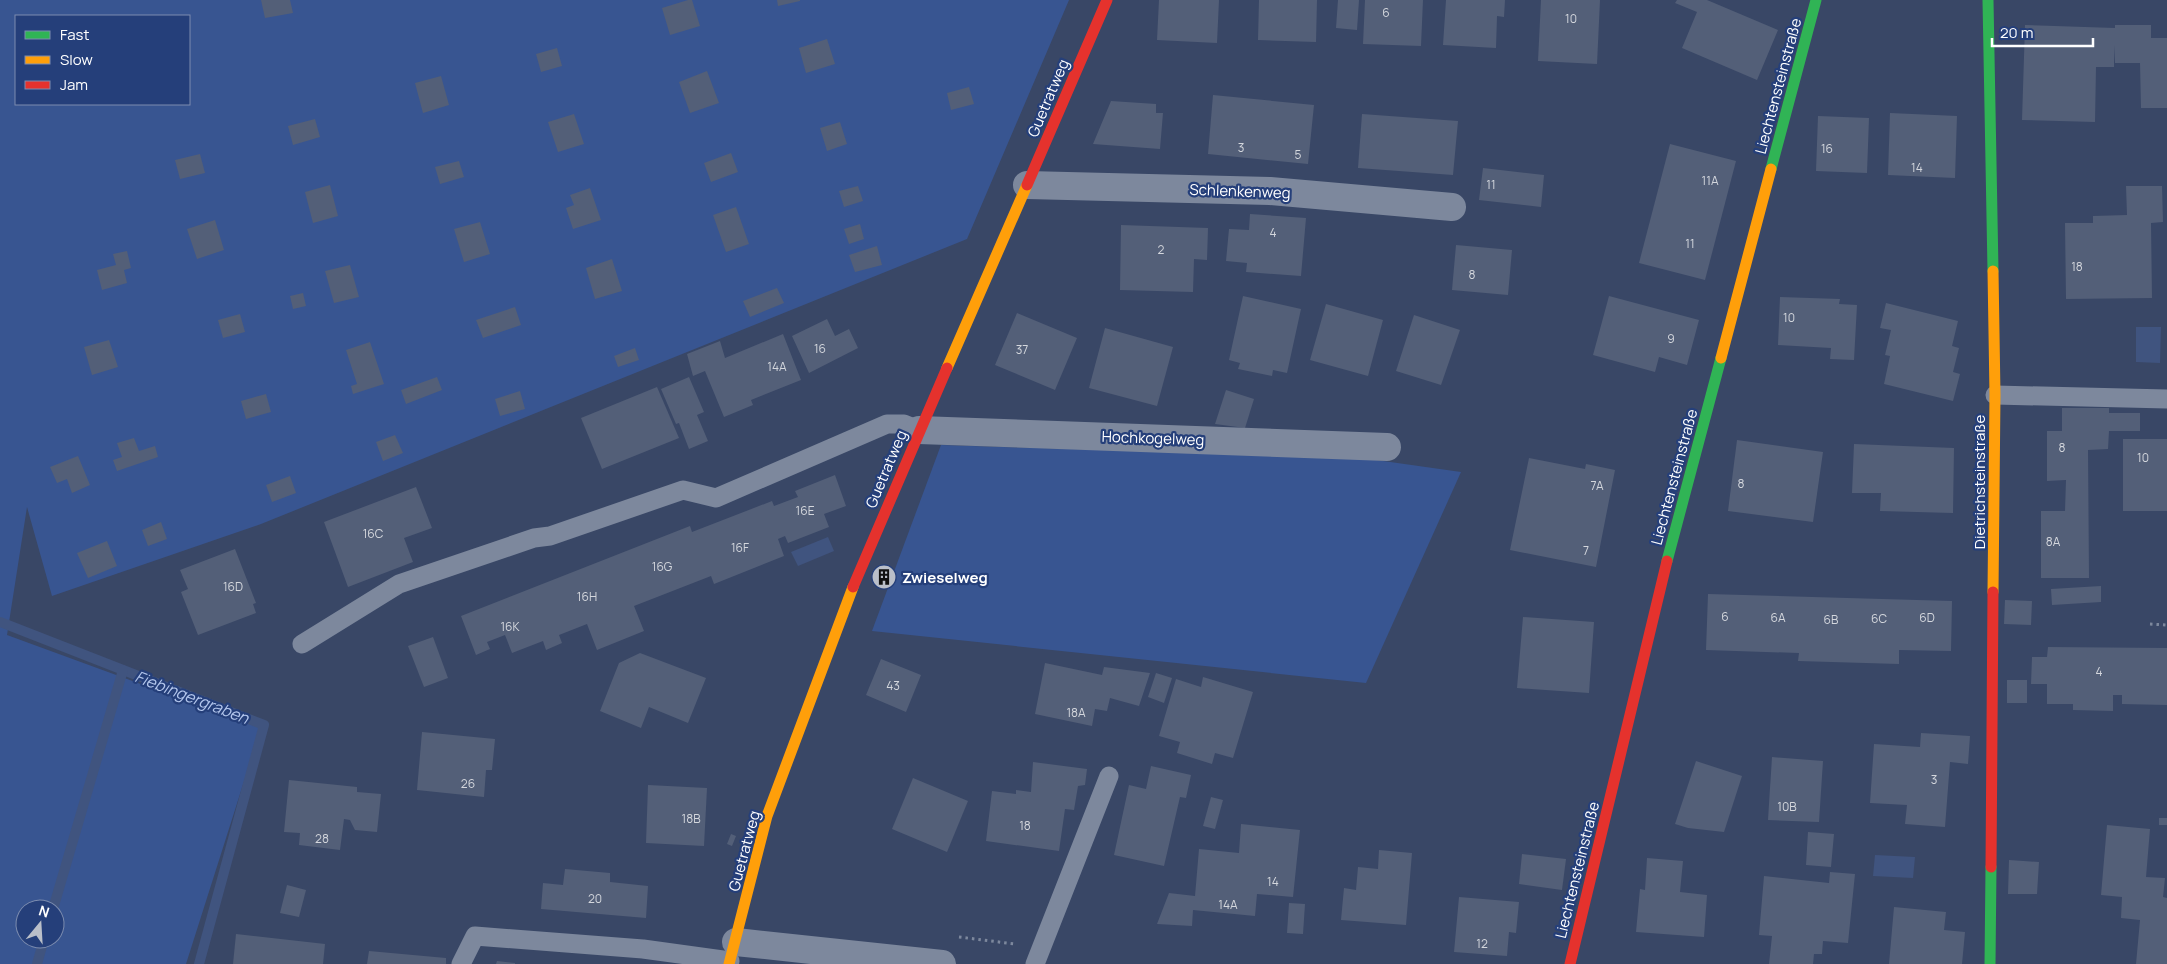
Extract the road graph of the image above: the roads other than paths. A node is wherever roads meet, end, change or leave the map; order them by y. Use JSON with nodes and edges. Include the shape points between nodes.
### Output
{"nodes":[{"id":1,"x":1107,"y":0,"type":"edge"},
{"id":2,"x":1816,"y":0,"type":"edge"},
{"id":3,"x":1988,"y":0,"type":"edge"},
{"id":4,"x":1027,"y":185,"type":"junction"},
{"id":5,"x":1452,"y":207,"type":"dead end"},
{"id":6,"x":1995,"y":395,"type":"junction"},
{"id":7,"x":2167,"y":399,"type":"edge"},
{"id":8,"x":920,"y":430,"type":"junction"},
{"id":9,"x":1387,"y":447,"type":"dead end"},
{"id":10,"x":302,"y":644,"type":"dead end"},
{"id":11,"x":1109,"y":776,"type":"dead end"},
{"id":12,"x":732,"y":956,"type":"edge"},
{"id":13,"x":461,"y":964,"type":"edge"},
{"id":14,"x":942,"y":964,"type":"edge"},
{"id":15,"x":1035,"y":964,"type":"edge"},
{"id":16,"x":1570,"y":964,"type":"edge"},
{"id":17,"x":1990,"y":964,"type":"edge"}],
"edges":[{"from":1,"to":4,"type":"street","name":"Guetratweg"},
{"from":2,"to":16,"type":"street","name":"Liechtensteinstraße","via":[[1664,573]]},
{"from":3,"to":6,"type":"street","name":"Dietrichsteinstraße"},
{"from":4,"to":5,"type":"street","name":"Schlenkenweg","via":[[1270,191]]},
{"from":4,"to":8,"type":"street","name":"Guetratweg"},
{"from":6,"to":7,"type":"lane"},
{"from":6,"to":17,"type":"street","name":"Dietrichsteinstraße"},
{"from":8,"to":9,"type":"street","name":"Hochkogelweg"},
{"from":8,"to":10,"type":"lane","via":[[904,424],[887,424],[716,498],[683,490],[399,584]]},
{"from":8,"to":12,"type":"street","name":"Guetratweg","via":[[859,571],[768,816]]},
{"from":11,"to":15,"type":"lane"},
{"from":12,"to":13,"type":"lane","via":[[475,936]]},
{"from":12,"to":14,"type":"street"}]}
